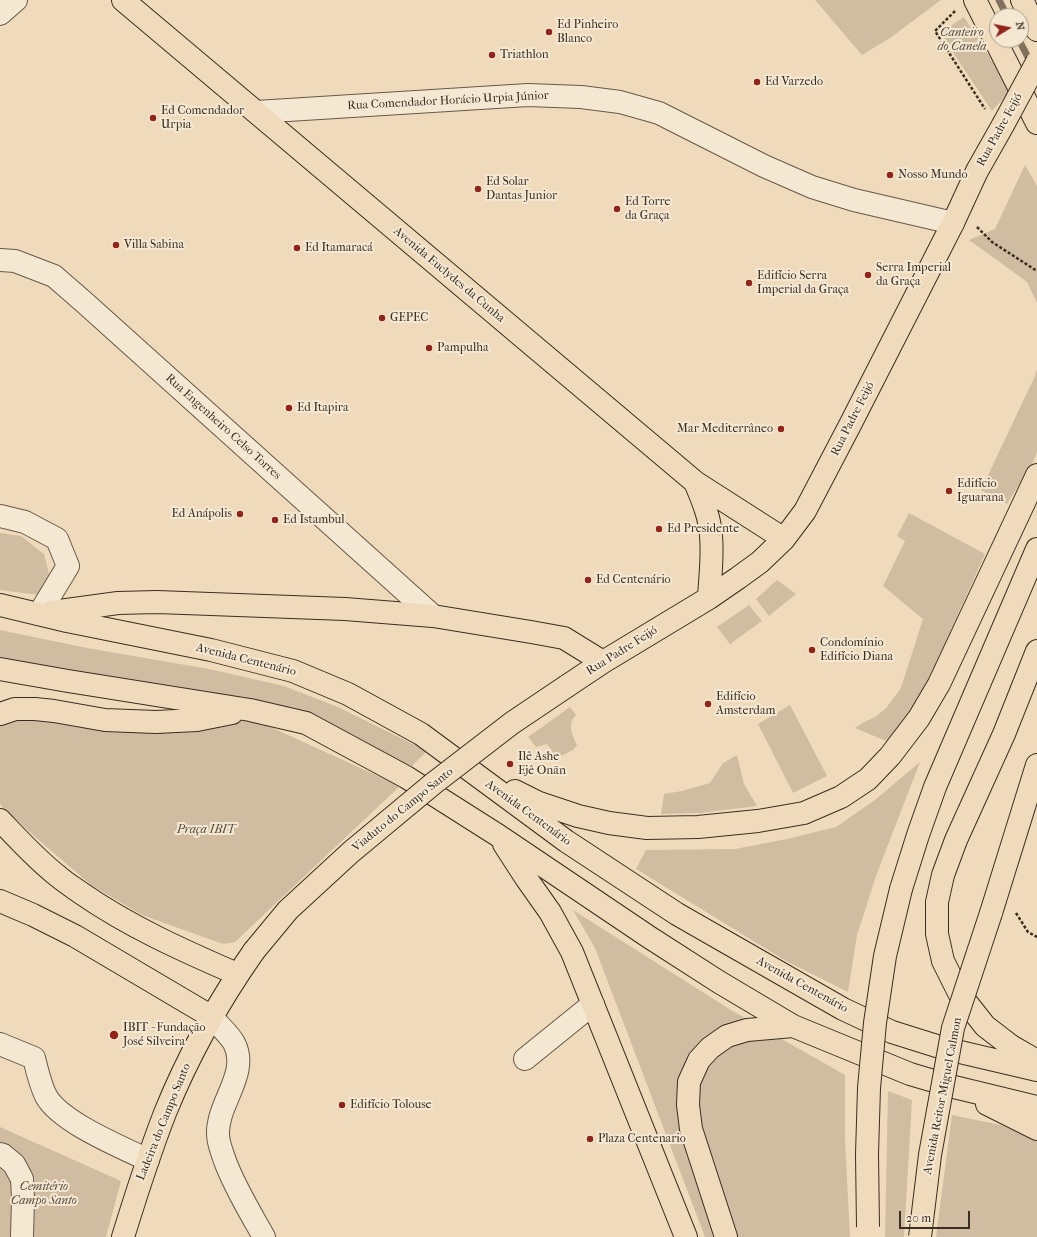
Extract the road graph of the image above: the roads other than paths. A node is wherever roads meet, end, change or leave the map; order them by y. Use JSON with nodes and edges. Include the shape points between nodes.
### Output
{"nodes":[{"id":1,"x":16,"y":0,"type":"edge"},
{"id":2,"x":123,"y":0,"type":"edge"},
{"id":3,"x":975,"y":0,"type":"edge"},
{"id":4,"x":1022,"y":0,"type":"edge"},
{"id":5,"x":0,"y":14,"type":"edge"},
{"id":6,"x":1037,"y":30,"type":"edge"},
{"id":7,"x":1037,"y":62,"type":"edge"},
{"id":8,"x":256,"y":112,"type":"junction"},
{"id":9,"x":1037,"y":124,"type":"edge"},
{"id":10,"x":956,"y":216,"type":"junction"},
{"id":11,"x":0,"y":260,"type":"edge"},
{"id":12,"x":1037,"y":475,"type":"edge"},
{"id":13,"x":695,"y":482,"type":"junction"},
{"id":14,"x":0,"y":516,"type":"edge"},
{"id":15,"x":784,"y":539,"type":"junction"},
{"id":16,"x":1037,"y":549,"type":"edge"},
{"id":17,"x":709,"y":598,"type":"junction"},
{"id":18,"x":0,"y":605,"type":"edge"},
{"id":19,"x":39,"y":614,"type":"junction"},
{"id":20,"x":433,"y":616,"type":"junction"},
{"id":21,"x":1037,"y":651,"type":"edge"},
{"id":22,"x":603,"y":662,"type":"junction"},
{"id":23,"x":0,"y":669,"type":"edge"},
{"id":24,"x":567,"y":686,"type":"joint"},
{"id":25,"x":250,"y":710,"type":"junction"},
{"id":26,"x":0,"y":714,"type":"edge"},
{"id":27,"x":450,"y":757,"type":"junction"},
{"id":28,"x":1037,"y":765,"type":"edge"},
{"id":29,"x":0,"y":820,"type":"edge"},
{"id":30,"x":499,"y":836,"type":"junction"},
{"id":31,"x":0,"y":902,"type":"edge"},
{"id":32,"x":254,"y":951,"type":"joint"},
{"id":33,"x":238,"y":974,"type":"junction"},
{"id":34,"x":593,"y":1004,"type":"junction"},
{"id":35,"x":212,"y":1018,"type":"junction"},
{"id":36,"x":793,"y":1026,"type":"junction"},
{"id":37,"x":0,"y":1044,"type":"edge"},
{"id":38,"x":524,"y":1059,"type":"dead end"},
{"id":39,"x":1037,"y":1061,"type":"edge"},
{"id":40,"x":1037,"y":1070,"type":"edge"},
{"id":41,"x":954,"y":1087,"type":"junction"},
{"id":42,"x":1037,"y":1107,"type":"edge"},
{"id":43,"x":1037,"y":1128,"type":"edge"},
{"id":44,"x":0,"y":1154,"type":"edge"},
{"id":45,"x":148,"y":1160,"type":"junction"},
{"id":46,"x":868,"y":1234,"type":"edge"},
{"id":47,"x":22,"y":1237,"type":"edge"},
{"id":48,"x":123,"y":1237,"type":"edge"},
{"id":49,"x":264,"y":1237,"type":"edge"},
{"id":50,"x":686,"y":1237,"type":"edge"},
{"id":51,"x":726,"y":1237,"type":"edge"},
{"id":52,"x":920,"y":1237,"type":"edge"}],
"edges":[{"from":1,"to":5,"type":"street"},
{"from":2,"to":8,"type":"main road","name":"Avenida Euclydes da Cunha"},
{"from":3,"to":9,"type":"main road"},
{"from":4,"to":6,"type":"main road"},
{"from":7,"to":10,"type":"main road","name":"Rua Padre Feijó","bridge":true,"via":[[977,171]]},
{"from":8,"to":10,"type":"street","name":"Rua Comendador Horácio Urpia Júnior","via":[[528,95],[581,97],[620,102],[659,113],[812,187],[854,200]]},
{"from":8,"to":13,"type":"main road","name":"Avenida Euclydes da Cunha"},
{"from":10,"to":15,"type":"main road","name":"Rua Padre Feijó","via":[[805,511]]},
{"from":11,"to":20,"type":"street","name":"Rua Engenheiro Celso Torres","via":[[15,260],[54,276]]},
{"from":12,"to":27,"type":"main road","via":[[939,684],[919,718],[890,756],[868,779],[841,797],[804,812],[758,821],[647,828],[578,816],[539,803]]},
{"from":13,"to":15,"type":"main road","name":"Avenida Euclydes da Cunha"},
{"from":13,"to":17,"type":"main road","via":[[712,534]]},
{"from":14,"to":19,"type":"street","via":[[25,522],[57,539],[68,566]]},
{"from":15,"to":17,"type":"main road","name":"Rua Padre Feijó","via":[[760,562]]},
{"from":16,"to":46,"type":"main road","bridge":true,"via":[[935,788],[901,888],[885,956],[875,1023],[869,1088]]},
{"from":17,"to":22,"type":"main road","name":"Rua Padre Feijó"},
{"from":18,"to":19,"type":"main road","name":"Avenida Centenário"},
{"from":19,"to":20,"type":"main road","via":[[118,603],[157,602],[345,609]]},
{"from":19,"to":27,"type":"main road","name":"Avenida Centenário","via":[[211,650],[293,671],[348,694],[421,734]]},
{"from":20,"to":22,"type":"main road","via":[[564,638]]},
{"from":21,"to":39,"type":"main road","via":[[1004,734],[956,840],[943,875],[937,902],[938,934],[943,961],[960,993],[985,1026],[1011,1046]]},
{"from":22,"to":24,"type":"main road","name":"Rua Padre Feijó"},
{"from":23,"to":25,"type":"main road"},
{"from":24,"to":32,"type":"main road","name":"Viaduto do Campo Santo","bridge":true,"via":[[482,746],[351,852],[288,910]]},
{"from":25,"to":26,"type":"main road","via":[[197,720],[156,722],[105,720],[35,709],[15,709]]},
{"from":25,"to":30,"type":"main road","via":[[306,723],[406,777]]},
{"from":27,"to":40,"type":"main road","name":"Avenida Centenário","via":[[566,841],[677,914],[843,1009],[892,1032],[943,1048]]},
{"from":28,"to":52,"type":"main road","name":"Avenida Reitor Miguel Calmon","bridge":true,"via":[[953,1028],[930,1155]]},
{"from":29,"to":33,"type":"main road","via":[[59,878],[97,904],[185,951]]},
{"from":30,"to":34,"type":"main road","via":[[550,912],[572,952]]},
{"from":30,"to":36,"type":"main road","via":[[655,941]]},
{"from":31,"to":35,"type":"main road","via":[[75,936]]},
{"from":32,"to":33,"type":"main road","name":"Ladeira do Campo Santo"},
{"from":33,"to":35,"type":"main road","name":"Ladeira do Campo Santo"},
{"from":34,"to":38,"type":"street"},
{"from":34,"to":50,"type":"main road"},
{"from":35,"to":45,"type":"main road","name":"Ladeira do Campo Santo","via":[[188,1061]]},
{"from":35,"to":49,"type":"street","via":[[234,1043],[239,1057],[238,1071],[221,1114],[218,1134],[220,1150],[232,1181]]},
{"from":36,"to":41,"type":"main road","via":[[910,1074]]},
{"from":36,"to":51,"type":"main road","via":[[746,1030],[727,1036],[699,1060],[689,1082],[691,1130]]},
{"from":37,"to":45,"type":"street","via":[[34,1058],[46,1096],[59,1112]]},
{"from":41,"to":42,"type":"main road"},
{"from":41,"to":43,"type":"main road"},
{"from":44,"to":47,"type":"street","via":[[14,1164],[22,1179]]},
{"from":45,"to":48,"type":"main road","name":"Ladeira do Campo Santo"}]}
